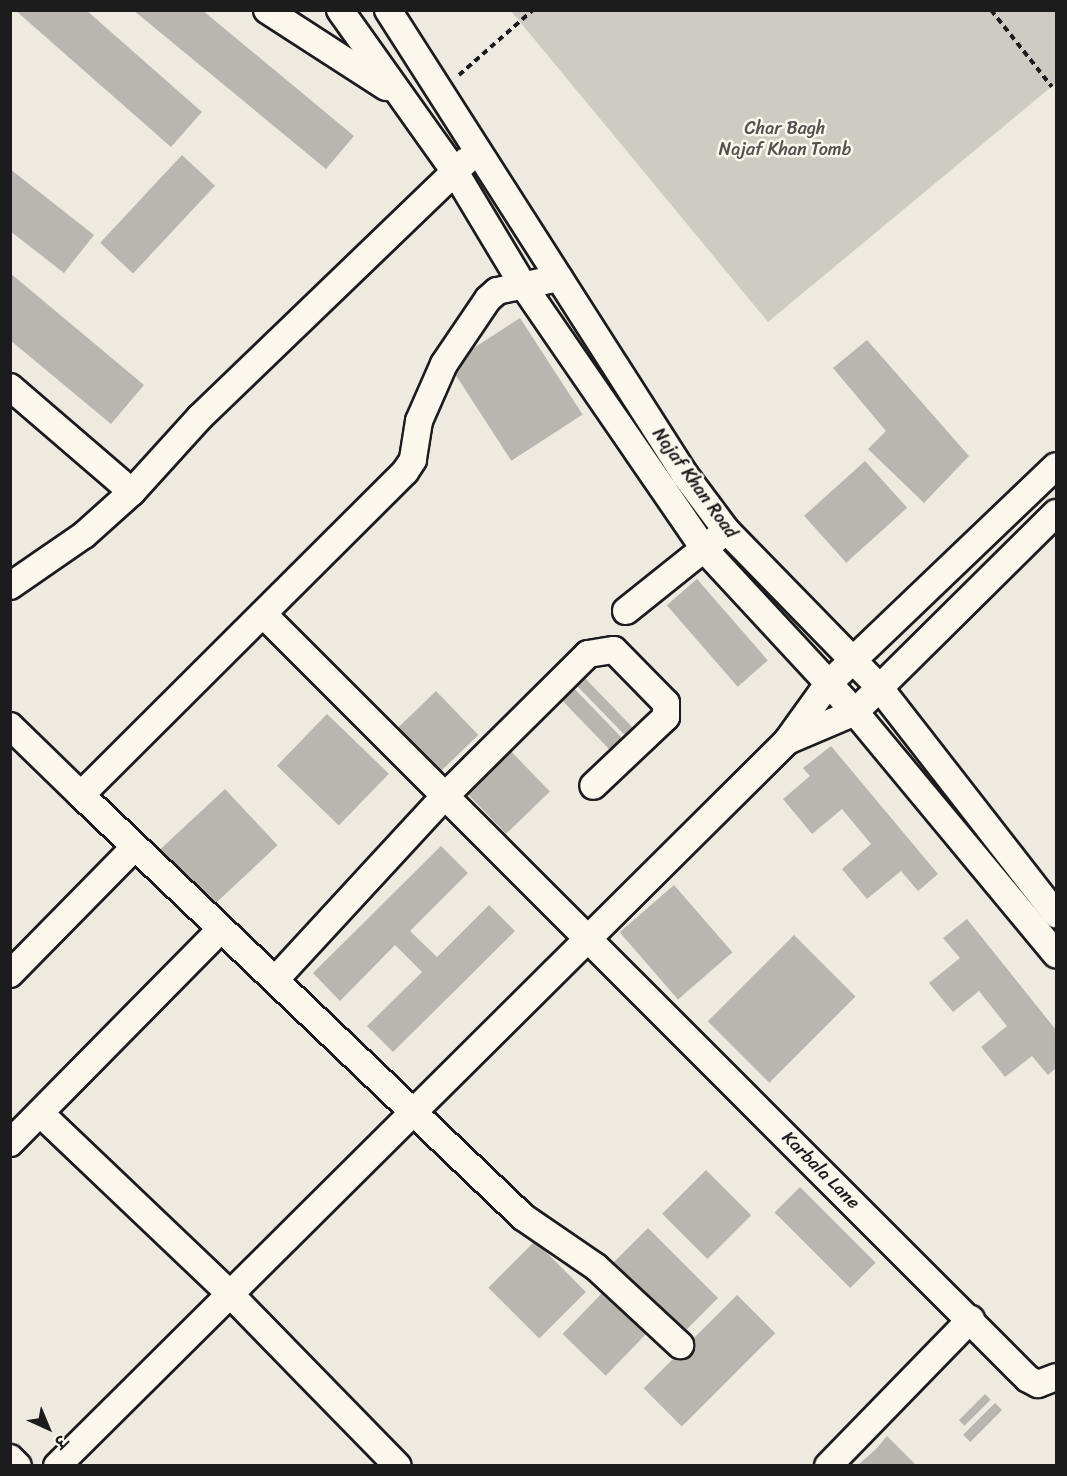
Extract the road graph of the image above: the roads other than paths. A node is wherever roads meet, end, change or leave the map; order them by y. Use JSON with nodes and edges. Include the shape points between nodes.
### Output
{"nodes":[{"id":1,"x":267,"y":10,"type":"edge"},
{"id":2,"x":340,"y":10,"type":"edge"},
{"id":3,"x":388,"y":10,"type":"edge"},
{"id":4,"x":399,"y":95,"type":"junction"},
{"id":5,"x":477,"y":151,"type":"junction"},
{"id":6,"x":455,"y":172,"type":"junction"},
{"id":7,"x":559,"y":278,"type":"junction"},
{"id":8,"x":523,"y":285,"type":"junction"},
{"id":9,"x":10,"y":387,"type":"edge"},
{"id":10,"x":1056,"y":466,"type":"edge"},
{"id":11,"x":132,"y":492,"type":"junction"},
{"id":12,"x":1056,"y":513,"type":"edge"},
{"id":13,"x":726,"y":530,"type":"junction"},
{"id":14,"x":705,"y":550,"type":"junction"},
{"id":15,"x":10,"y":586,"type":"edge"},
{"id":16,"x":626,"y":611,"type":"dead end"},
{"id":17,"x":264,"y":615,"type":"junction"},
{"id":18,"x":851,"y":662,"type":"junction"},
{"id":19,"x":828,"y":684,"type":"junction"},
{"id":20,"x":879,"y":687,"type":"junction"},
{"id":21,"x":855,"y":712,"type":"junction"},
{"id":22,"x":10,"y":726,"type":"edge"},
{"id":23,"x":787,"y":741,"type":"junction"},
{"id":24,"x":593,"y":786,"type":"dead end"},
{"id":25,"x":81,"y":795,"type":"junction"},
{"id":26,"x":444,"y":797,"type":"junction"},
{"id":27,"x":134,"y":848,"type":"junction"},
{"id":28,"x":1056,"y":914,"type":"edge"},
{"id":29,"x":220,"y":930,"type":"junction"},
{"id":30,"x":590,"y":940,"type":"junction"},
{"id":31,"x":1056,"y":954,"type":"edge"},
{"id":32,"x":10,"y":974,"type":"edge"},
{"id":33,"x":275,"y":980,"type":"junction"},
{"id":34,"x":40,"y":1113,"type":"junction"},
{"id":35,"x":411,"y":1114,"type":"junction"},
{"id":36,"x":10,"y":1143,"type":"edge"},
{"id":37,"x":230,"y":1294,"type":"junction"},
{"id":38,"x":971,"y":1318,"type":"junction"},
{"id":39,"x":680,"y":1345,"type":"dead end"},
{"id":40,"x":1055,"y":1380,"type":"edge"},
{"id":41,"x":10,"y":1458,"type":"edge"},
{"id":42,"x":18,"y":1466,"type":"edge"},
{"id":43,"x":57,"y":1466,"type":"edge"},
{"id":44,"x":398,"y":1466,"type":"edge"},
{"id":45,"x":828,"y":1466,"type":"edge"}],
"edges":[{"from":1,"to":4,"type":"street"},
{"from":2,"to":4,"type":"street"},
{"from":3,"to":5,"type":"street","name":"Najaf Khan Road"},
{"from":4,"to":6,"type":"street"},
{"from":5,"to":6,"type":"street"},
{"from":5,"to":7,"type":"street","name":"Najaf Khan Road"},
{"from":6,"to":8,"type":"street"},
{"from":6,"to":11,"type":"street","via":[[200,417]]},
{"from":7,"to":8,"type":"street"},
{"from":7,"to":13,"type":"street","name":"Najaf Khan Road","via":[[685,475]]},
{"from":8,"to":14,"type":"street"},
{"from":8,"to":17,"type":"street","via":[[497,291],[488,299],[444,364],[418,421],[413,460],[405,472]]},
{"from":9,"to":11,"type":"street"},
{"from":10,"to":18,"type":"street"},
{"from":11,"to":15,"type":"street","via":[[84,535]]},
{"from":12,"to":20,"type":"street"},
{"from":13,"to":14,"type":"street"},
{"from":13,"to":18,"type":"street","name":"Najaf Khan Road"},
{"from":14,"to":16,"type":"street"},
{"from":14,"to":19,"type":"street"},
{"from":17,"to":25,"type":"street"},
{"from":17,"to":26,"type":"street","name":"Karbala Lane"},
{"from":18,"to":19,"type":"street"},
{"from":18,"to":20,"type":"street","name":"Najaf Khan Road"},
{"from":19,"to":21,"type":"street"},
{"from":19,"to":23,"type":"street"},
{"from":20,"to":21,"type":"street"},
{"from":20,"to":28,"type":"street","name":"Najaf Khan Road"},
{"from":21,"to":23,"type":"street"},
{"from":21,"to":31,"type":"street"},
{"from":22,"to":25,"type":"street"},
{"from":23,"to":30,"type":"street"},
{"from":24,"to":26,"type":"street","via":[[666,717],[666,703],[614,650],[588,654]]},
{"from":25,"to":27,"type":"street"},
{"from":26,"to":30,"type":"street","name":"Karbala Lane"},
{"from":26,"to":33,"type":"street"},
{"from":27,"to":29,"type":"street"},
{"from":27,"to":32,"type":"street"},
{"from":29,"to":33,"type":"street"},
{"from":29,"to":34,"type":"street"},
{"from":30,"to":35,"type":"street"},
{"from":30,"to":38,"type":"street","name":"Karbala Lane"},
{"from":33,"to":35,"type":"street"},
{"from":34,"to":36,"type":"street"},
{"from":34,"to":37,"type":"street"},
{"from":35,"to":37,"type":"street"},
{"from":35,"to":39,"type":"street","via":[[534,1227],[596,1267]]},
{"from":37,"to":43,"type":"street"},
{"from":37,"to":44,"type":"street"},
{"from":38,"to":40,"type":"street","name":"Karbala Lane","via":[[1029,1379],[1038,1384]]},
{"from":38,"to":45,"type":"street"},
{"from":41,"to":42,"type":"street"}]}
